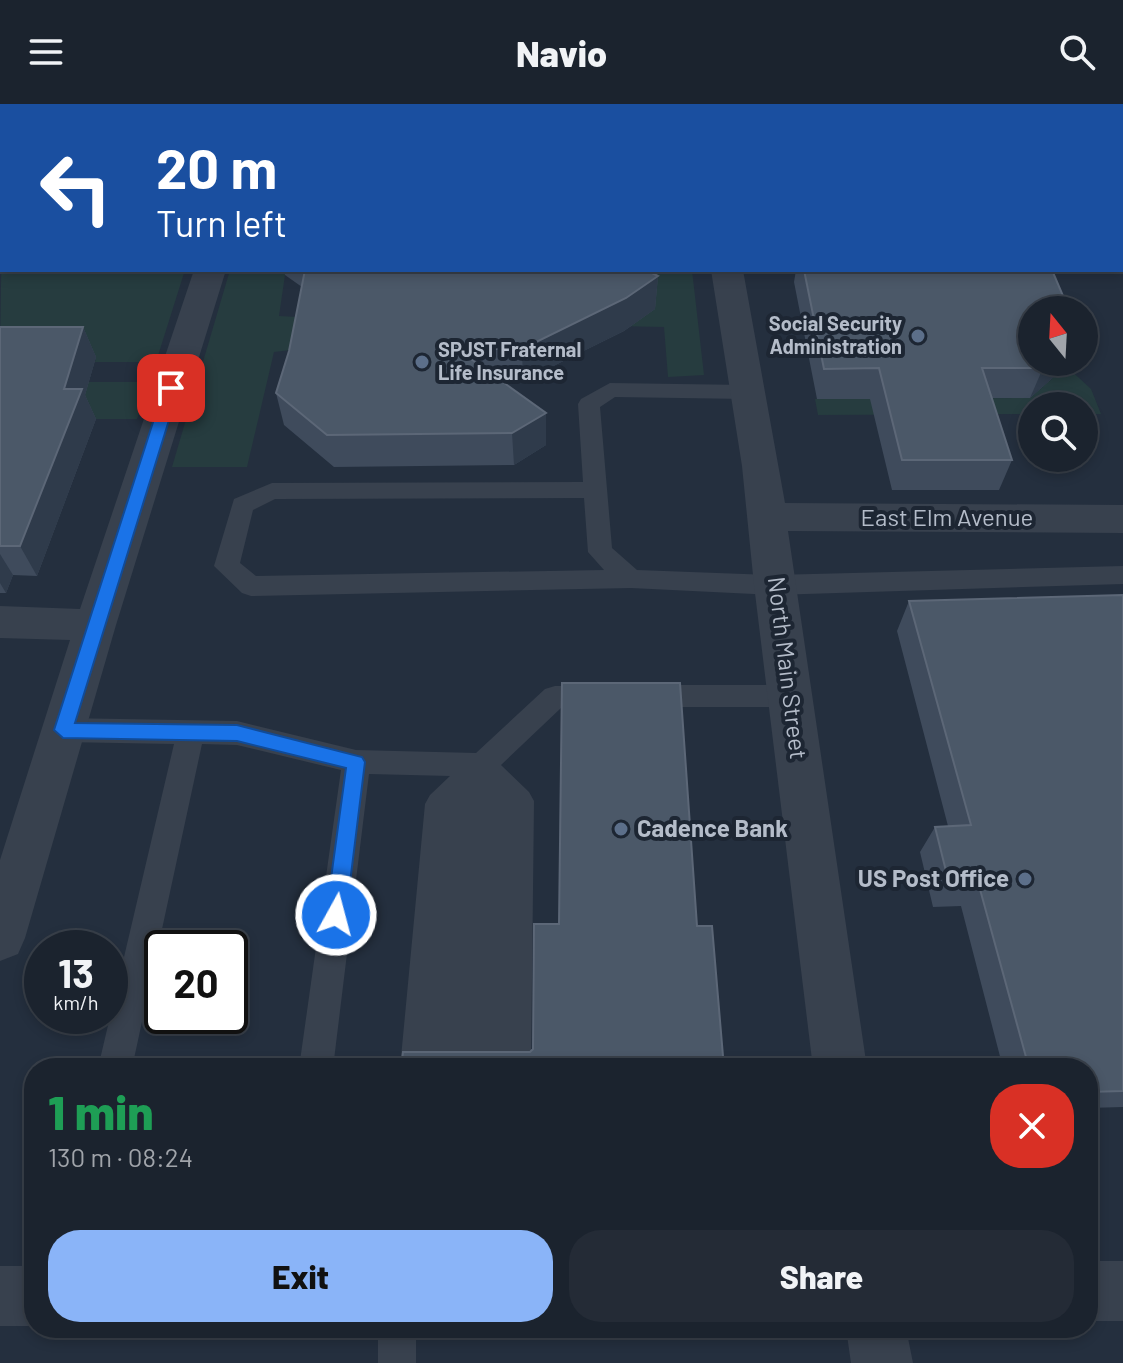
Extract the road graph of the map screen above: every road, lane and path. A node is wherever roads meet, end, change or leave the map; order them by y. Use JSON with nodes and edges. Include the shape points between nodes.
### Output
{"nodes":[{"id":1,"x":209,"y":272,"type":"edge"},
{"id":2,"x":727,"y":272,"type":"edge"},
{"id":3,"x":746,"y":392,"type":"junction"},
{"id":4,"x":595,"y":490,"type":"junction"},
{"id":5,"x":770,"y":517,"type":"junction"},
{"id":6,"x":1123,"y":519,"type":"edge"},
{"id":7,"x":1123,"y":575,"type":"edge"},
{"id":8,"x":631,"y":579,"type":"junction"},
{"id":9,"x":774,"y":585,"type":"junction"},
{"id":10,"x":0,"y":622,"type":"edge"},
{"id":11,"x":95,"y":625,"type":"junction"},
{"id":12,"x":790,"y":696,"type":"junction"},
{"id":13,"x":63,"y":730,"type":"junction"},
{"id":14,"x":191,"y":732,"type":"junction"},
{"id":15,"x":356,"y":762,"type":"junction"},
{"id":16,"x":481,"y":765,"type":"junction"},
{"id":17,"x":15,"y":840,"type":"edge"},
{"id":18,"x":0,"y":938,"type":"edge"},
{"id":19,"x":117,"y":1058,"type":"edge"},
{"id":20,"x":317,"y":1058,"type":"edge"},
{"id":21,"x":418,"y":1058,"type":"edge"},
{"id":22,"x":451,"y":1058,"type":"edge"},
{"id":23,"x":483,"y":1058,"type":"edge"},
{"id":24,"x":514,"y":1058,"type":"edge"},
{"id":25,"x":839,"y":1058,"type":"edge"},
{"id":26,"x":1098,"y":1291,"type":"edge"},
{"id":27,"x":1123,"y":1291,"type":"edge"},
{"id":28,"x":0,"y":1296,"type":"edge"},
{"id":29,"x":24,"y":1296,"type":"edge"},
{"id":30,"x":397,"y":1338,"type":"edge"},
{"id":31,"x":878,"y":1338,"type":"edge"},
{"id":32,"x":397,"y":1363,"type":"edge"},
{"id":33,"x":882,"y":1363,"type":"edge"}],
"edges":[{"from":1,"to":11,"type":"street"},
{"from":2,"to":3,"type":"street","name":"North Main Street"},
{"from":3,"to":4,"type":"lane","via":[[610,390],[589,404]]},
{"from":3,"to":5,"type":"street","name":"North Main Street"},
{"from":4,"to":8,"type":"lane","via":[[600,552]]},
{"from":4,"to":8,"type":"lane","via":[[272,491],[242,505],[227,566],[251,586]]},
{"from":5,"to":6,"type":"street","name":"East Elm Avenue"},
{"from":5,"to":9,"type":"street","name":"North Main Street"},
{"from":7,"to":9,"type":"lane"},
{"from":8,"to":9,"type":"lane"},
{"from":9,"to":12,"type":"street","name":"North Main Street"},
{"from":10,"to":11,"type":"street"},
{"from":11,"to":13,"type":"street"},
{"from":12,"to":16,"type":"lane","via":[[555,697]]},
{"from":12,"to":25,"type":"street","name":"North Main Street"},
{"from":13,"to":14,"type":"lane"},
{"from":13,"to":17,"type":"street"},
{"from":14,"to":15,"type":"lane","via":[[237,733]]},
{"from":14,"to":19,"type":"lane"},
{"from":15,"to":16,"type":"lane"},
{"from":15,"to":20,"type":"lane"},
{"from":16,"to":21,"type":"lane","via":[[440,804]]},
{"from":16,"to":22,"type":"lane","via":[[464,805]]},
{"from":16,"to":23,"type":"lane","via":[[491,805]]},
{"from":16,"to":24,"type":"lane","via":[[519,801]]},
{"from":17,"to":18,"type":"street"},
{"from":26,"to":27,"type":"street"},
{"from":28,"to":29,"type":"street"},
{"from":30,"to":32,"type":"lane"},
{"from":31,"to":33,"type":"street"}]}
